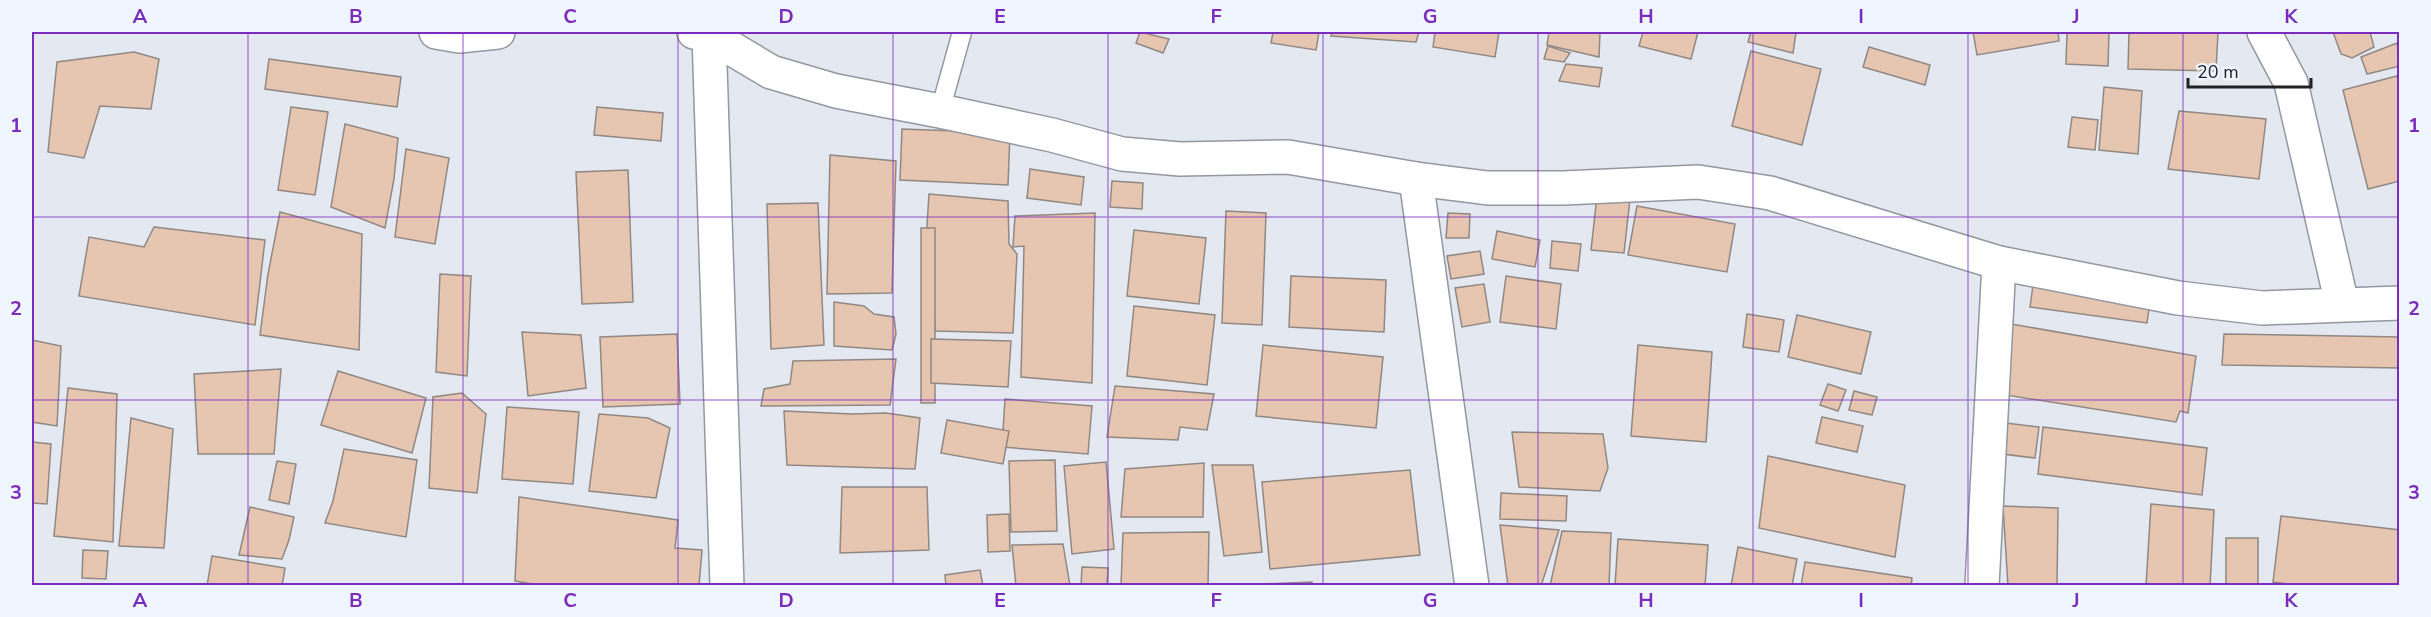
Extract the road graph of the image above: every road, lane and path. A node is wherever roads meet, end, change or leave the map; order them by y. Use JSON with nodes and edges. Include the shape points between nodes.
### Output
{"nodes":[{"id":1,"x":436,"y":32,"type":"edge"},
{"id":2,"x":498,"y":32,"type":"edge"},
{"id":3,"x":962,"y":32,"type":"edge"},
{"id":4,"x":2264,"y":32,"type":"edge"},
{"id":5,"x":702,"y":34,"type":"edge"},
{"id":6,"x":940,"y":111,"type":"junction"},
{"id":7,"x":1416,"y":179,"type":"junction"},
{"id":8,"x":1999,"y":263,"type":"junction"},
{"id":9,"x":2400,"y":303,"type":"edge"},
{"id":10,"x":2342,"y":304,"type":"junction"},
{"id":11,"x":727,"y":585,"type":"edge"},
{"id":12,"x":1472,"y":585,"type":"edge"},
{"id":13,"x":1982,"y":585,"type":"edge"}],
"edges":[{"from":1,"to":2,"type":"street","via":[[459,36]]},
{"from":3,"to":6,"type":"lane"},
{"from":4,"to":10,"type":"street","via":[[2291,83]]},
{"from":5,"to":6,"type":"street","via":[[771,72],[836,92]]},
{"from":5,"to":11,"type":"street"},
{"from":6,"to":7,"type":"street","via":[[1122,154],[1180,159],[1288,157]]},
{"from":7,"to":8,"type":"street","via":[[1488,188],[1698,182],[1770,193]]},
{"from":7,"to":12,"type":"street"},
{"from":8,"to":10,"type":"street","via":[[2178,298],[2262,308]]},
{"from":8,"to":13,"type":"street"},
{"from":9,"to":10,"type":"street"}]}
